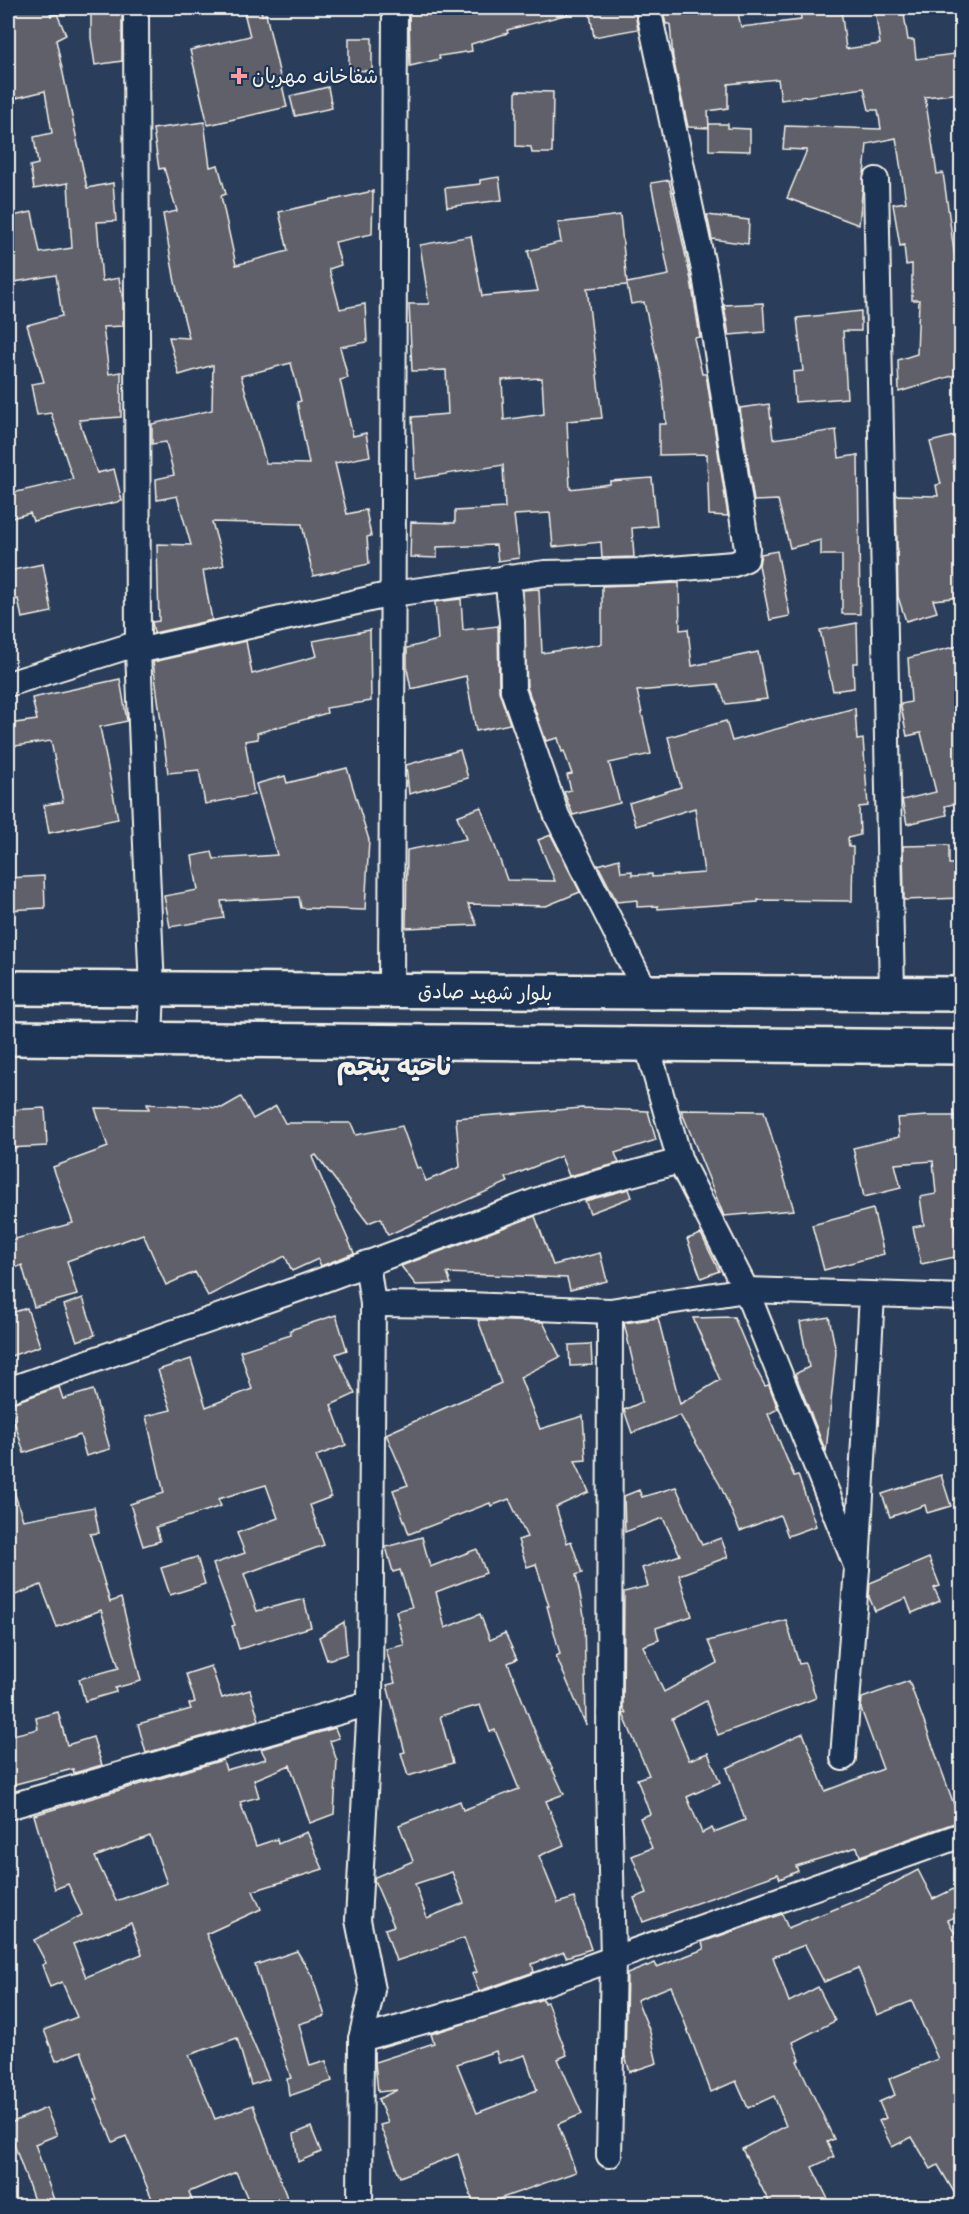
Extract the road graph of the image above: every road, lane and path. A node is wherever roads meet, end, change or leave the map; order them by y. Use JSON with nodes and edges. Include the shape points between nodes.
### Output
{"nodes":[{"id":1,"x":136,"y":8,"type":"edge"},
{"id":2,"x":395,"y":8,"type":"edge"},
{"id":3,"x":648,"y":8,"type":"edge"},
{"id":4,"x":876,"y":180,"type":"dead end"},
{"id":5,"x":507,"y":578,"type":"junction"},
{"id":6,"x":392,"y":594,"type":"junction"},
{"id":7,"x":139,"y":647,"type":"junction"},
{"id":8,"x":8,"y":684,"type":"edge"},
{"id":9,"x":8,"y":988,"type":"edge"},
{"id":10,"x":152,"y":990,"type":"junction"},
{"id":11,"x":391,"y":991,"type":"junction"},
{"id":12,"x":892,"y":992,"type":"junction"},
{"id":13,"x":647,"y":994,"type":"junction"},
{"id":14,"x":962,"y":994,"type":"edge"},
{"id":15,"x":8,"y":1038,"type":"edge"},
{"id":16,"x":150,"y":1039,"type":"junction"},
{"id":17,"x":647,"y":1045,"type":"junction"},
{"id":18,"x":962,"y":1047,"type":"edge"},
{"id":19,"x":680,"y":1161,"type":"junction"},
{"id":20,"x":368,"y":1263,"type":"junction"},
{"id":21,"x":746,"y":1290,"type":"junction"},
{"id":22,"x":872,"y":1294,"type":"junction"},
{"id":23,"x":962,"y":1297,"type":"edge"},
{"id":24,"x":373,"y":1304,"type":"junction"},
{"id":25,"x":610,"y":1311,"type":"junction"},
{"id":26,"x":8,"y":1390,"type":"edge"},
{"id":27,"x":857,"y":1568,"type":"junction"},
{"id":28,"x":370,"y":1703,"type":"junction"},
{"id":29,"x":843,"y":1758,"type":"dead end"},
{"id":30,"x":11,"y":1806,"type":"dead end"},
{"id":31,"x":962,"y":1835,"type":"edge"},
{"id":32,"x":613,"y":1960,"type":"junction"},
{"id":33,"x":362,"y":2039,"type":"junction"},
{"id":34,"x":609,"y":2155,"type":"dead end"},
{"id":35,"x":360,"y":2206,"type":"edge"}],
"edges":[{"from":1,"to":7,"type":"street"},
{"from":2,"to":6,"type":"street"},
{"from":3,"to":5,"type":"street","via":[[705,275],[747,559],[734,564]]},
{"from":4,"to":12,"type":"street"},
{"from":5,"to":6,"type":"street"},
{"from":5,"to":13,"type":"street","via":[[513,690],[557,816]]},
{"from":6,"to":7,"type":"street"},
{"from":6,"to":11,"type":"street"},
{"from":7,"to":8,"type":"street"},
{"from":7,"to":10,"type":"street"},
{"from":9,"to":10,"type":"main road","name":"بلوار شهید صادق"},
{"from":10,"to":11,"type":"main road","name":"بلوار شهید صادق"},
{"from":10,"to":16,"type":"street"},
{"from":11,"to":13,"type":"main road","name":"بلوار شهید صادق"},
{"from":12,"to":13,"type":"main road","name":"بلوار شهید صادق"},
{"from":12,"to":14,"type":"main road","name":"بلوار شهید صادق"},
{"from":15,"to":16,"type":"main road"},
{"from":16,"to":17,"type":"main road"},
{"from":17,"to":18,"type":"main road"},
{"from":17,"to":19,"type":"street"},
{"from":19,"to":20,"type":"street","via":[[552,1195]]},
{"from":19,"to":21,"type":"street"},
{"from":20,"to":24,"type":"street"},
{"from":20,"to":26,"type":"street"},
{"from":21,"to":22,"type":"street"},
{"from":21,"to":25,"type":"street"},
{"from":21,"to":27,"type":"street"},
{"from":22,"to":23,"type":"street"},
{"from":22,"to":27,"type":"street"},
{"from":24,"to":25,"type":"street"},
{"from":24,"to":28,"type":"street"},
{"from":25,"to":32,"type":"street","via":[[609,1759]]},
{"from":27,"to":29,"type":"street"},
{"from":28,"to":30,"type":"street"},
{"from":28,"to":33,"type":"street","via":[[358,1920],[372,1990]]},
{"from":31,"to":32,"type":"street"},
{"from":32,"to":33,"type":"street","via":[[491,2002]]},
{"from":32,"to":34,"type":"street"},
{"from":33,"to":35,"type":"street"}]}
